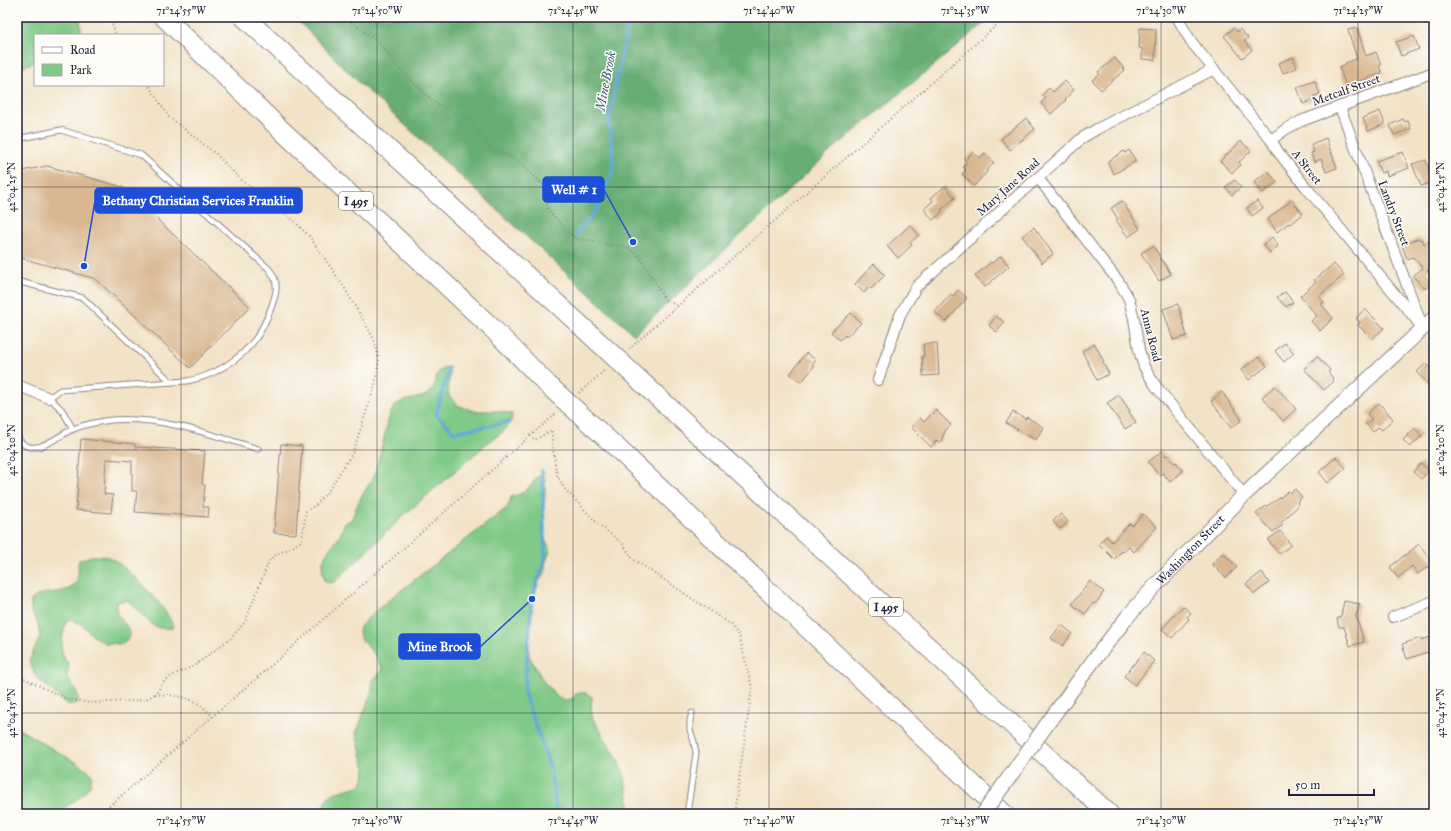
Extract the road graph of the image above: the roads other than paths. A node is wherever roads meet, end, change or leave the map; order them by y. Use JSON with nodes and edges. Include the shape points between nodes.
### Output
{"nodes":[{"id":1,"x":164,"y":17,"type":"edge"},
{"id":2,"x":244,"y":17,"type":"edge"},
{"id":3,"x":1177,"y":17,"type":"edge"},
{"id":4,"x":1214,"y":69,"type":"junction"},
{"id":5,"x":1434,"y":72,"type":"edge"},
{"id":6,"x":1340,"y":107,"type":"junction"},
{"id":7,"x":17,"y":138,"type":"edge"},
{"id":8,"x":1271,"y":140,"type":"junction"},
{"id":9,"x":1038,"y":178,"type":"junction"},
{"id":10,"x":17,"y":283,"type":"edge"},
{"id":11,"x":1434,"y":318,"type":"edge"},
{"id":12,"x":1423,"y":328,"type":"junction"},
{"id":13,"x":878,"y":380,"type":"dead end"},
{"id":14,"x":171,"y":382,"type":"junction"},
{"id":15,"x":17,"y":385,"type":"edge"},
{"id":16,"x":50,"y":398,"type":"junction"},
{"id":17,"x":73,"y":429,"type":"junction"},
{"id":18,"x":17,"y":435,"type":"edge"},
{"id":19,"x":258,"y":449,"type":"dead end"},
{"id":20,"x":1244,"y":496,"type":"junction"},
{"id":21,"x":1434,"y":601,"type":"edge"},
{"id":22,"x":1393,"y":617,"type":"dead end"},
{"id":23,"x":692,"y":713,"type":"dead end"},
{"id":24,"x":687,"y":814,"type":"edge"},
{"id":25,"x":983,"y":814,"type":"edge"},
{"id":26,"x":1004,"y":814,"type":"edge"},
{"id":27,"x":1109,"y":814,"type":"edge"}],
"edges":[{"from":1,"to":26,"type":"highway","number":"I 495","bridge":true,"via":[[493,329],[548,385]]},
{"from":2,"to":27,"type":"highway","number":"I 495","bridge":true},
{"from":3,"to":4,"type":"street","name":"A Street"},
{"from":4,"to":8,"type":"street","name":"A Street"},
{"from":4,"to":9,"type":"street","name":"Mary Jane Road","via":[[1082,138]]},
{"from":5,"to":6,"type":"street","name":"Metcalf Street"},
{"from":6,"to":8,"type":"street","name":"Metcalf Street","via":[[1286,128]]},
{"from":6,"to":12,"type":"street","name":"Landry Street"},
{"from":7,"to":14,"type":"lane","via":[[61,130],[141,155],[272,273],[276,282],[275,297],[265,324],[253,343],[207,376],[196,380]]},
{"from":8,"to":12,"type":"street","name":"A Street","via":[[1305,186]]},
{"from":9,"to":13,"type":"street","name":"Mary Jane Road","via":[[916,287],[900,315]]},
{"from":9,"to":20,"type":"street","name":"Anna Road","via":[[1119,282],[1129,299],[1144,367],[1155,385]]},
{"from":10,"to":14,"type":"lane","via":[[83,298]]},
{"from":11,"to":12,"type":"main road","name":"Washington Street"},
{"from":12,"to":20,"type":"main road","name":"Washington Street"},
{"from":14,"to":16,"type":"lane","via":[[60,390]]},
{"from":15,"to":16,"type":"street"},
{"from":16,"to":17,"type":"lane","via":[[62,410]]},
{"from":17,"to":18,"type":"lane","via":[[38,447],[28,447]]},
{"from":17,"to":19,"type":"lane","via":[[105,421],[145,421],[183,427]]},
{"from":20,"to":25,"type":"main road","name":"Washington Street","bridge":true,"via":[[1128,616]]},
{"from":21,"to":22,"type":"street"},
{"from":23,"to":24,"type":"lane","via":[[690,730],[696,753]]}]}
